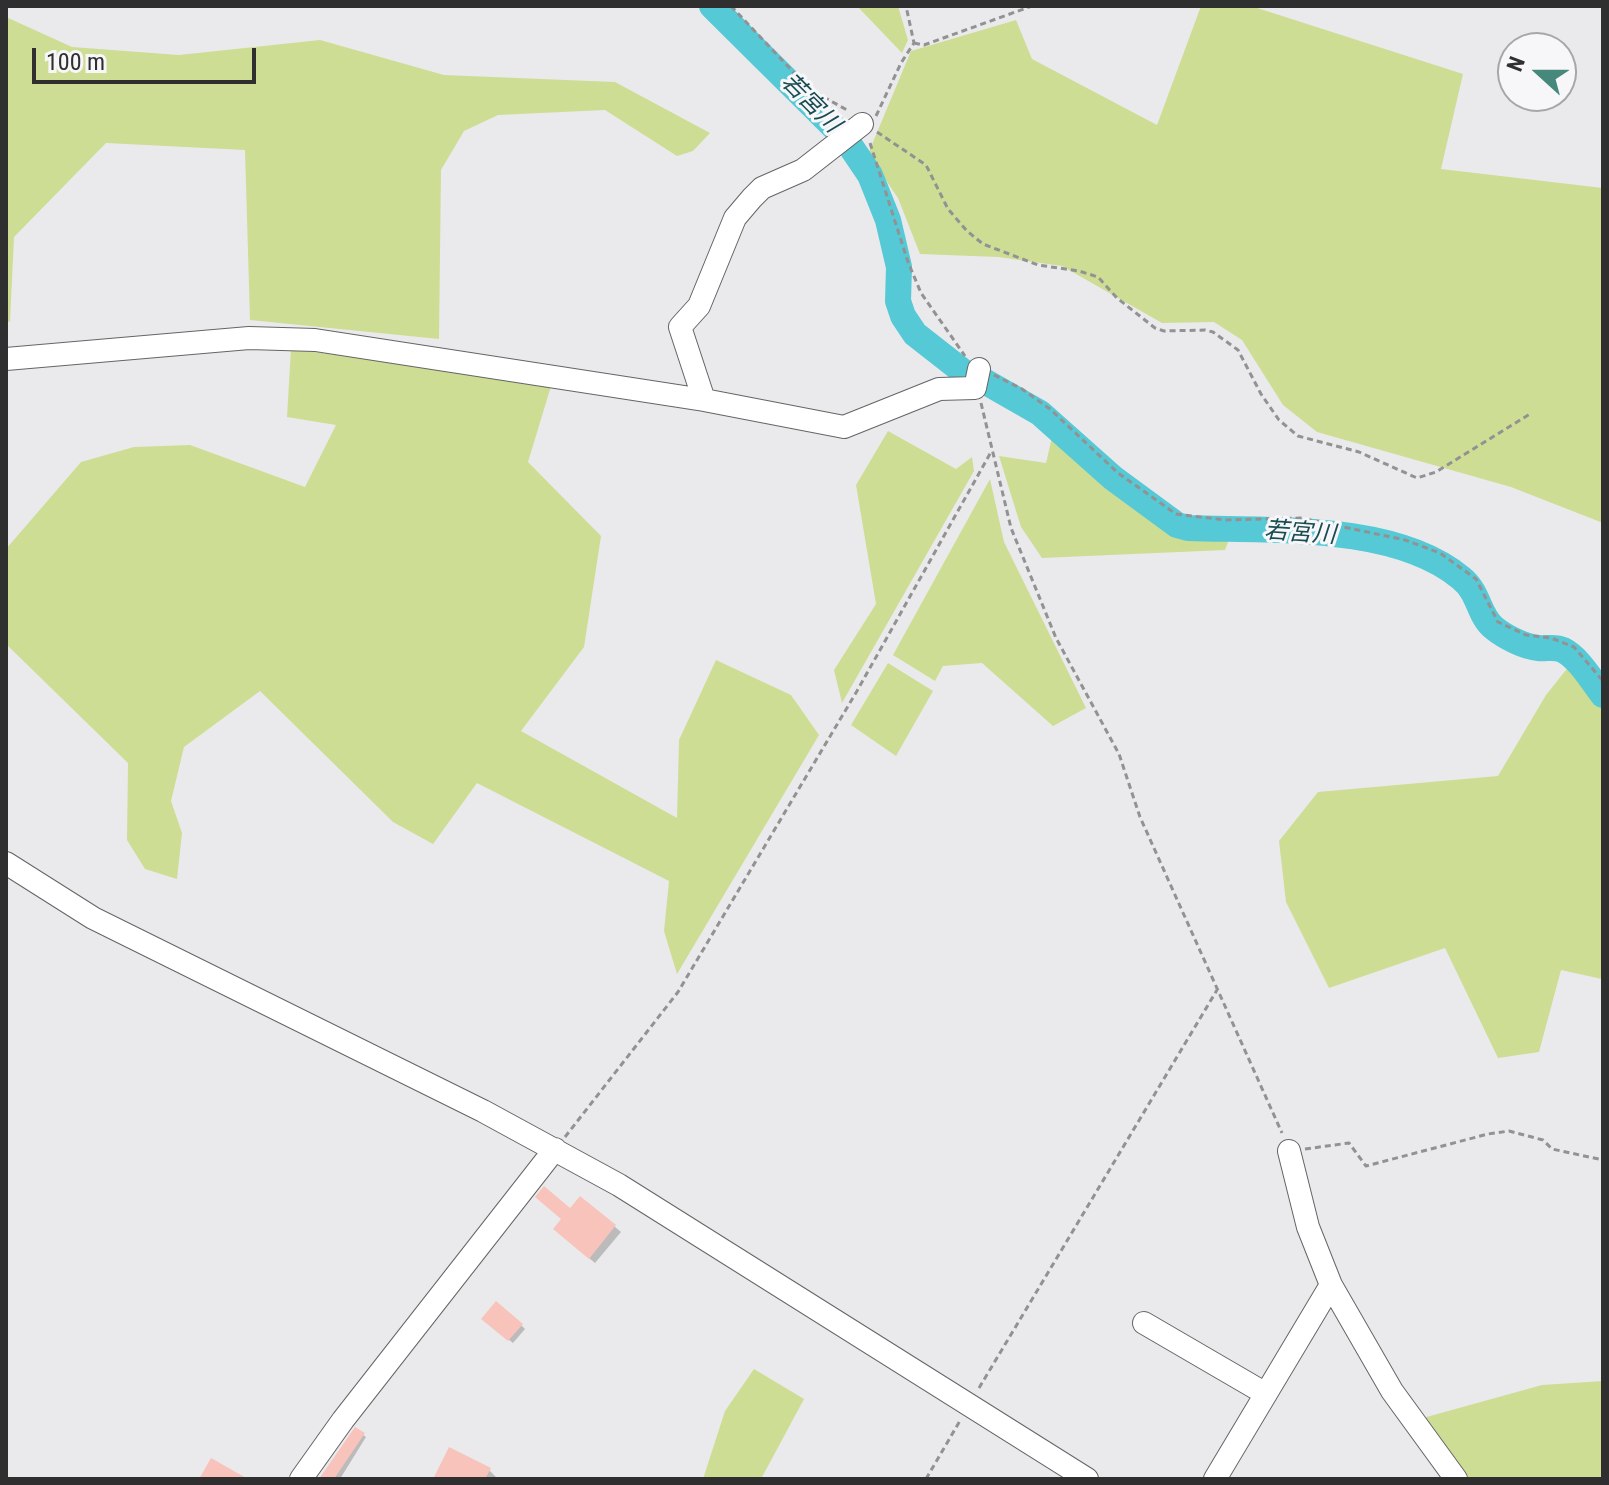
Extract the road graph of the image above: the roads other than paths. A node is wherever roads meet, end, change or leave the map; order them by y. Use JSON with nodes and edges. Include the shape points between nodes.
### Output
{"nodes":[{"id":1,"x":855,"y":131,"type":"road end"},
{"id":2,"x":6,"y":359,"type":"edge"},
{"id":3,"x":977,"y":378,"type":"road end"},
{"id":4,"x":704,"y":400,"type":"junction"},
{"id":5,"x":6,"y":863,"type":"edge"},
{"id":6,"x":555,"y":1149,"type":"junction"},
{"id":7,"x":1289,"y":1151,"type":"road end"},
{"id":8,"x":1331,"y":1285,"type":"junction"},
{"id":9,"x":1144,"y":1323,"type":"dead end"},
{"id":10,"x":1266,"y":1394,"type":"junction"},
{"id":11,"x":301,"y":1479,"type":"edge"},
{"id":12,"x":1087,"y":1479,"type":"edge"},
{"id":13,"x":1215,"y":1479,"type":"edge"},
{"id":14,"x":1456,"y":1479,"type":"edge"}],
"edges":[{"from":1,"to":4,"type":"street","via":[[803,170],[762,188],[735,218],[699,306],[680,327]]},
{"from":2,"to":4,"type":"street","via":[[249,338],[315,340]]},
{"from":3,"to":4,"type":"street","via":[[844,427]]},
{"from":5,"to":6,"type":"street","via":[[93,918]]},
{"from":6,"to":11,"type":"street"},
{"from":6,"to":12,"type":"street"},
{"from":7,"to":8,"type":"street","via":[[1308,1227]]},
{"from":8,"to":10,"type":"street"},
{"from":8,"to":14,"type":"street","via":[[1392,1391]]},
{"from":9,"to":10,"type":"street"},
{"from":10,"to":13,"type":"street"}]}
